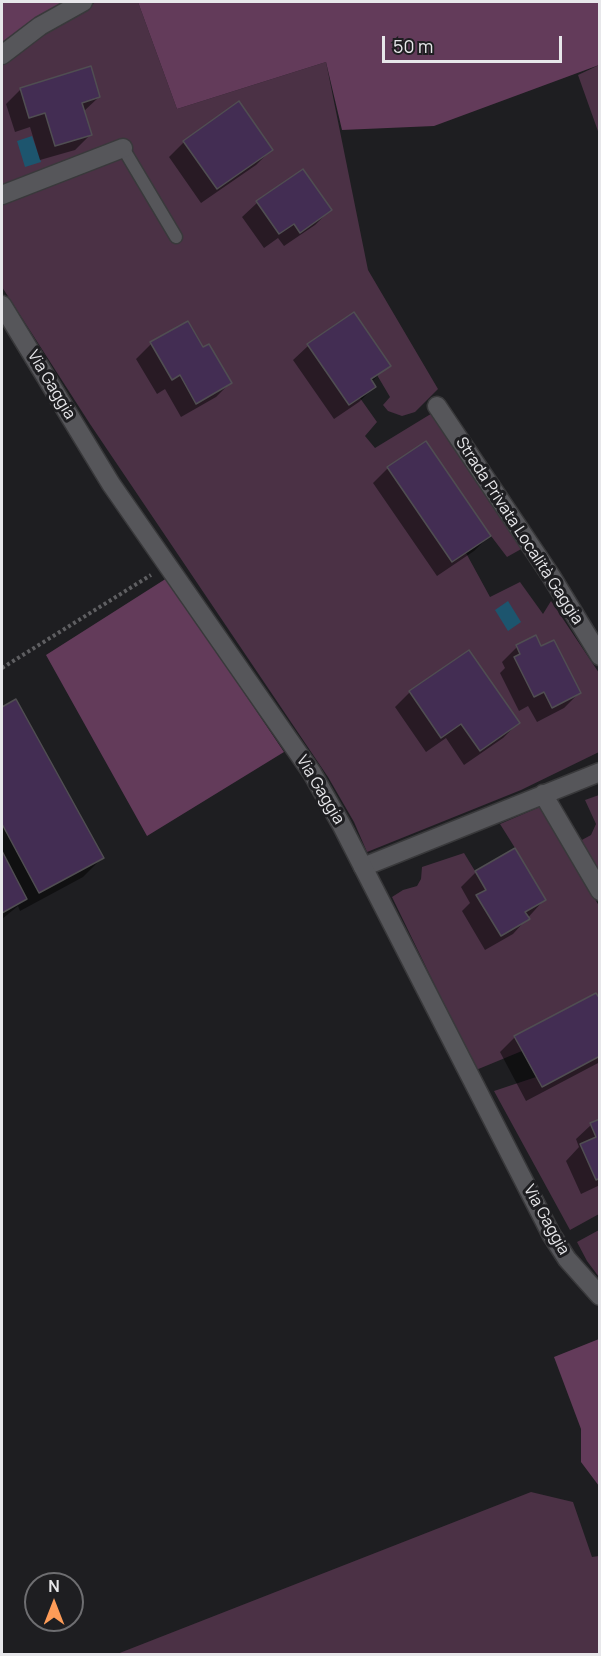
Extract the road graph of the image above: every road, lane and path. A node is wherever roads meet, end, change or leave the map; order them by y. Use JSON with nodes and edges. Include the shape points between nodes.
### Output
{"nodes":[{"id":1,"x":83,"y":2,"type":"edge"},
{"id":2,"x":2,"y":55,"type":"edge"},
{"id":3,"x":123,"y":148,"type":"joint"},
{"id":4,"x":2,"y":195,"type":"edge"},
{"id":5,"x":176,"y":237,"type":"dead end"},
{"id":6,"x":2,"y":305,"type":"edge"},
{"id":7,"x":437,"y":406,"type":"dead end"},
{"id":8,"x":167,"y":565,"type":"junction"},
{"id":9,"x":600,"y":656,"type":"edge"},
{"id":10,"x":2,"y":668,"type":"edge"},
{"id":11,"x":600,"y":772,"type":"edge"},
{"id":12,"x":543,"y":794,"type":"junction"},
{"id":13,"x":363,"y":867,"type":"junction"},
{"id":14,"x":600,"y":891,"type":"edge"},
{"id":15,"x":600,"y":1296,"type":"edge"}],
"edges":[{"from":1,"to":2,"type":"street","via":[[40,26]]},
{"from":3,"to":4,"type":"street"},
{"from":3,"to":5,"type":"lane"},
{"from":6,"to":8,"type":"street","name":"Via Gaggia","via":[[111,483]]},
{"from":7,"to":9,"type":"street","name":"Strada Privata Località Gaggia"},
{"from":8,"to":10,"type":"path"},
{"from":8,"to":13,"type":"street","name":"Via Gaggia","via":[[312,773]]},
{"from":11,"to":12,"type":"street"},
{"from":12,"to":13,"type":"street"},
{"from":12,"to":14,"type":"street"},
{"from":13,"to":15,"type":"street","name":"Via Gaggia","via":[[551,1234]]}]}
